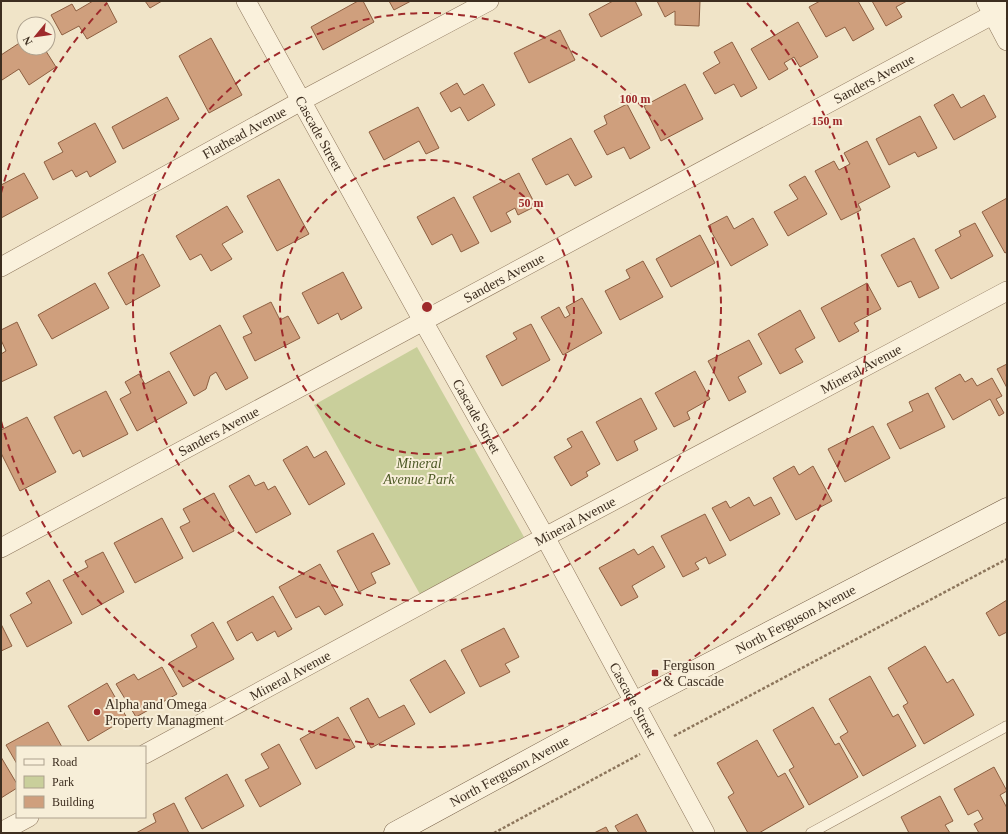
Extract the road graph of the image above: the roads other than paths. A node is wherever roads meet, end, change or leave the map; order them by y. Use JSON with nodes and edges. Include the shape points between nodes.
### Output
{"nodes":[{"id":1,"x":246,"y":1,"type":"edge"},
{"id":2,"x":489,"y":1,"type":"edge"},
{"id":3,"x":995,"y":7,"type":"edge"},
{"id":4,"x":1007,"y":41,"type":"edge"},
{"id":5,"x":301,"y":101,"type":"junction"},
{"id":6,"x":1,"y":267,"type":"edge"},
{"id":7,"x":1007,"y":291,"type":"edge"},
{"id":8,"x":423,"y":321,"type":"junction"},
{"id":9,"x":1007,"y":509,"type":"edge"},
{"id":10,"x":545,"y":537,"type":"junction"},
{"id":11,"x":1,"y":548,"type":"edge"},
{"id":12,"x":634,"y":703,"type":"junction"},
{"id":13,"x":1007,"y":726,"type":"edge"},
{"id":14,"x":146,"y":753,"type":"edge"},
{"id":15,"x":27,"y":818,"type":"edge"},
{"id":16,"x":1,"y":832,"type":"edge"},
{"id":17,"x":395,"y":833,"type":"edge"},
{"id":18,"x":705,"y":833,"type":"edge"},
{"id":19,"x":812,"y":833,"type":"edge"}],
"edges":[{"from":1,"to":5,"type":"street","name":"Cascade Street"},
{"from":2,"to":5,"type":"street","name":"Flathead Avenue"},
{"from":3,"to":4,"type":"street"},
{"from":3,"to":8,"type":"street","name":"Sanders Avenue"},
{"from":5,"to":6,"type":"street","name":"Flathead Avenue"},
{"from":5,"to":8,"type":"street","name":"Cascade Street"},
{"from":7,"to":10,"type":"street","name":"Mineral Avenue"},
{"from":8,"to":10,"type":"street","name":"Cascade Street"},
{"from":8,"to":11,"type":"street","name":"Sanders Avenue"},
{"from":9,"to":12,"type":"street","name":"North Ferguson Avenue"},
{"from":10,"to":12,"type":"street","name":"Cascade Street"},
{"from":10,"to":14,"type":"street","name":"Mineral Avenue"},
{"from":12,"to":17,"type":"street","name":"North Ferguson Avenue"},
{"from":12,"to":18,"type":"street","name":"Cascade Street"},
{"from":13,"to":19,"type":"lane"},
{"from":15,"to":16,"type":"street"}]}
